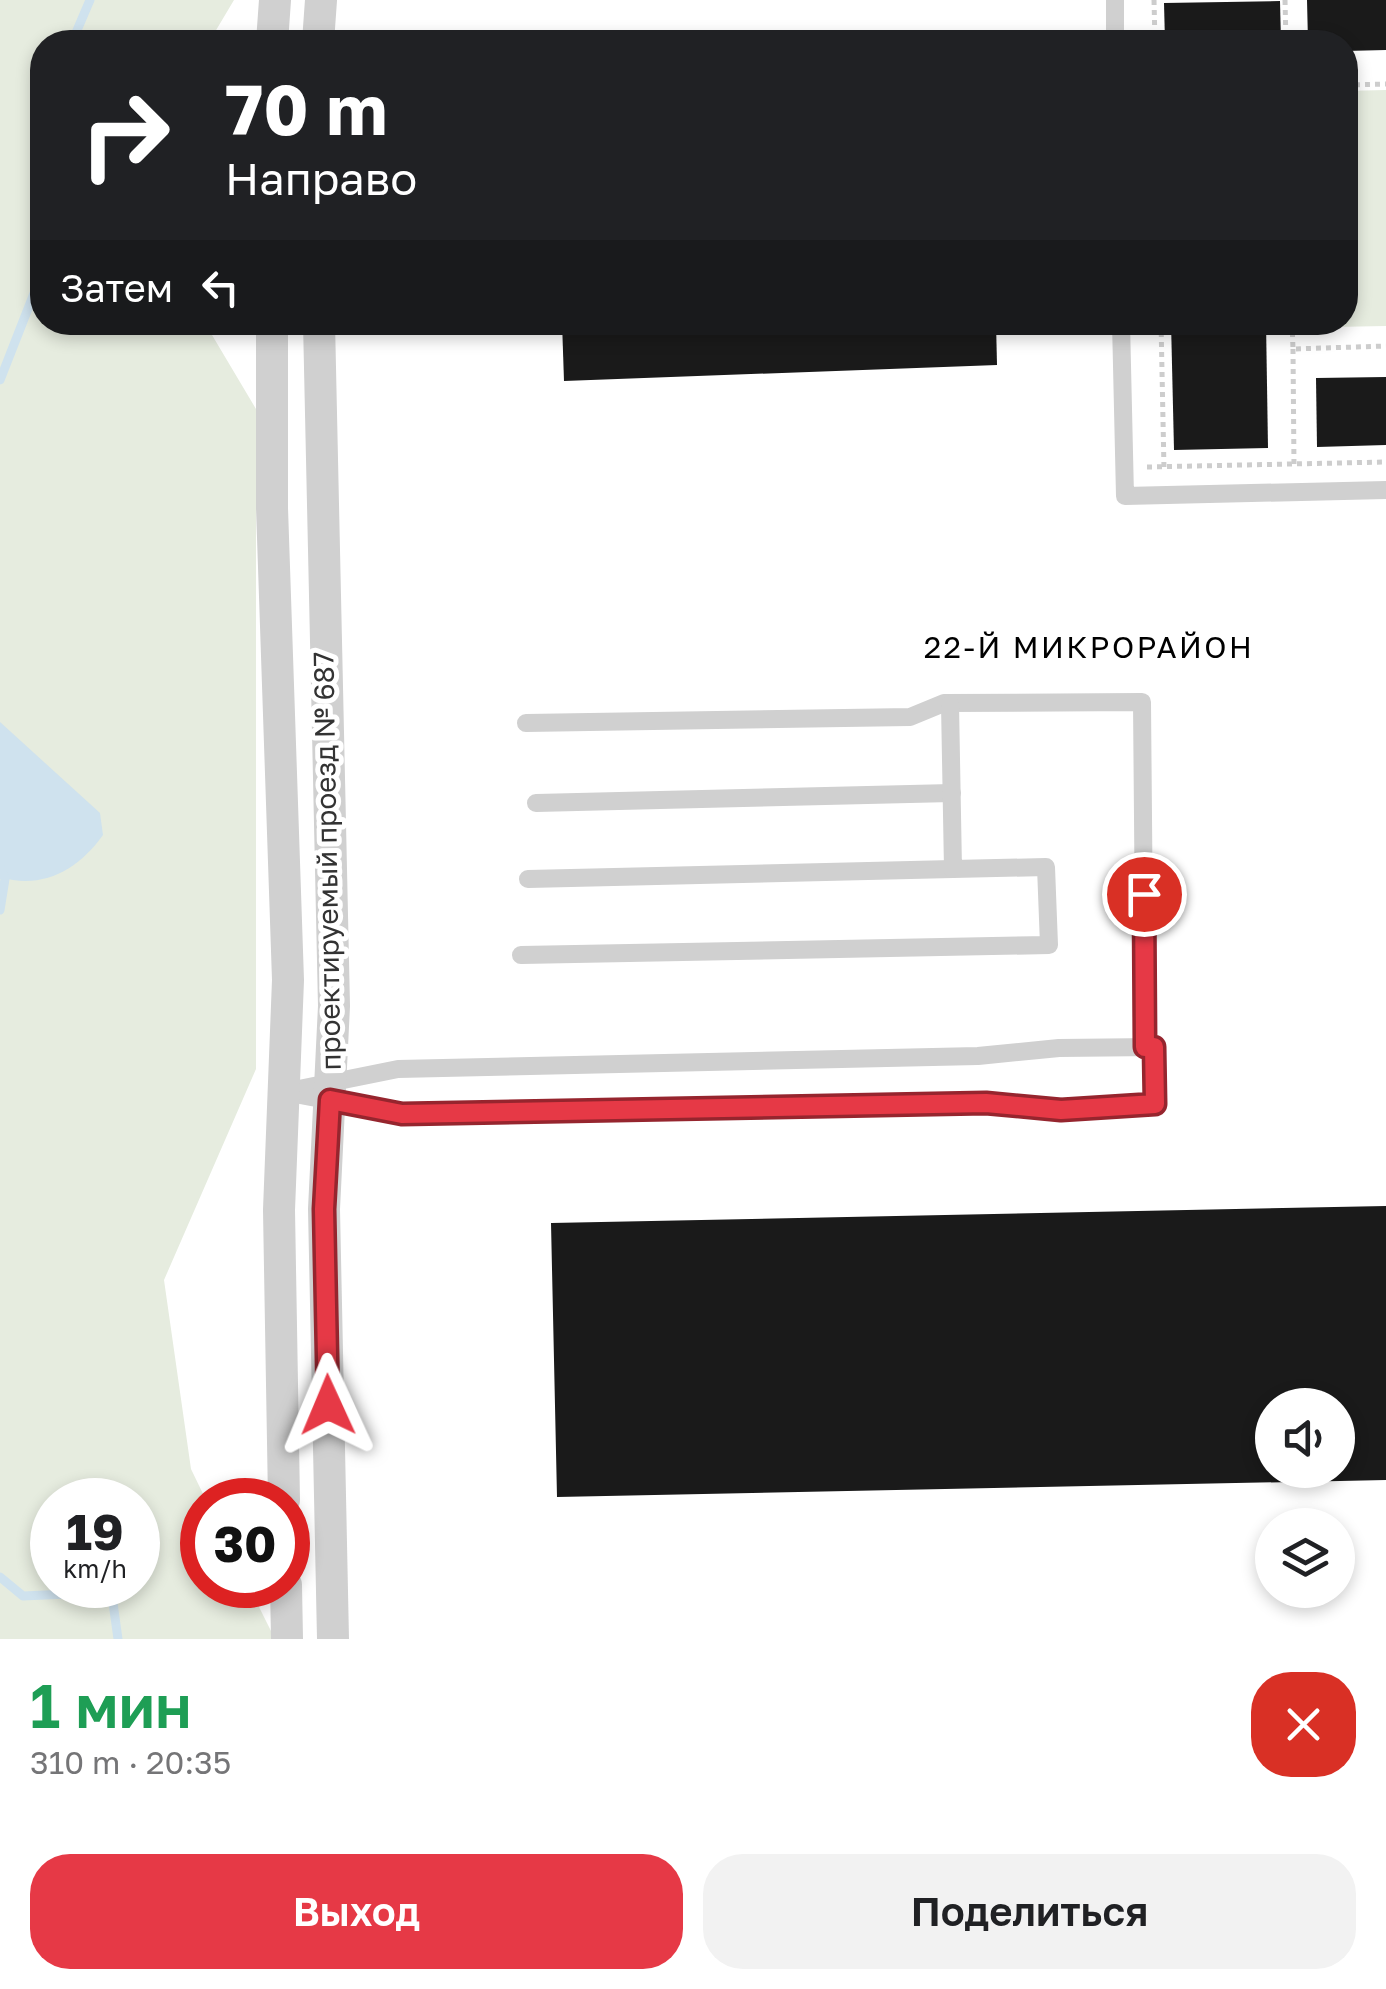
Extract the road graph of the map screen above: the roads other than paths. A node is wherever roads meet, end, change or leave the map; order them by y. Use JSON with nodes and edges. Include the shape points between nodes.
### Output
{"nodes":[{"id":1,"x":275,"y":0,"type":"edge"},
{"id":2,"x":322,"y":0,"type":"edge"},
{"id":3,"x":1114,"y":0,"type":"edge"},
{"id":4,"x":273,"y":30,"type":"edge"},
{"id":5,"x":319,"y":30,"type":"edge"},
{"id":6,"x":1115,"y":30,"type":"edge"},
{"id":7,"x":272,"y":335,"type":"edge"},
{"id":8,"x":319,"y":335,"type":"edge"},
{"id":9,"x":1121,"y":335,"type":"edge"},
{"id":10,"x":1386,"y":490,"type":"edge"},
{"id":11,"x":950,"y":704,"type":"junction"},
{"id":12,"x":526,"y":723,"type":"dead end"},
{"id":13,"x":952,"y":793,"type":"junction"},
{"id":14,"x":536,"y":803,"type":"dead end"},
{"id":15,"x":953,"y":869,"type":"junction"},
{"id":16,"x":528,"y":879,"type":"dead end"},
{"id":17,"x":520,"y":955,"type":"dead end"},
{"id":18,"x":1145,"y":1047,"type":"junction"},
{"id":19,"x":330,"y":1091,"type":"junction"},
{"id":20,"x":284,"y":1092,"type":"junction"},
{"id":21,"x":284,"y":1478,"type":"edge"},
{"id":22,"x":286,"y":1608,"type":"edge"},
{"id":23,"x":287,"y":1639,"type":"edge"},
{"id":24,"x":333,"y":1639,"type":"edge"}],
"edges":[{"from":1,"to":4,"type":"street"},
{"from":2,"to":5,"type":"street"},
{"from":3,"to":6,"type":"lane"},
{"from":7,"to":20,"type":"street","name":"проектируемый проезд № 687","via":[[288,980]]},
{"from":8,"to":19,"type":"street","name":"проектируемый проезд № 687","via":[[334,1006]]},
{"from":9,"to":10,"type":"lane","via":[[1125,496]]},
{"from":11,"to":12,"type":"lane","via":[[910,717]]},
{"from":11,"to":13,"type":"lane"},
{"from":11,"to":18,"type":"lane","via":[[1142,702]]},
{"from":13,"to":14,"type":"lane"},
{"from":13,"to":15,"type":"lane"},
{"from":15,"to":16,"type":"lane"},
{"from":15,"to":17,"type":"lane","via":[[1046,867],[1049,945]]},
{"from":18,"to":19,"type":"lane","via":[[398,1068]]},
{"from":18,"to":19,"type":"lane","via":[[1154,1047],[1155,1104],[1061,1110],[986,1103],[402,1114]]},
{"from":19,"to":20,"type":"lane"},
{"from":19,"to":24,"type":"street","name":"проектируемый проезд № 687","via":[[324,1209]]},
{"from":20,"to":21,"type":"street","name":"проектируемый проезд № 687"},
{"from":22,"to":23,"type":"street"}]}
